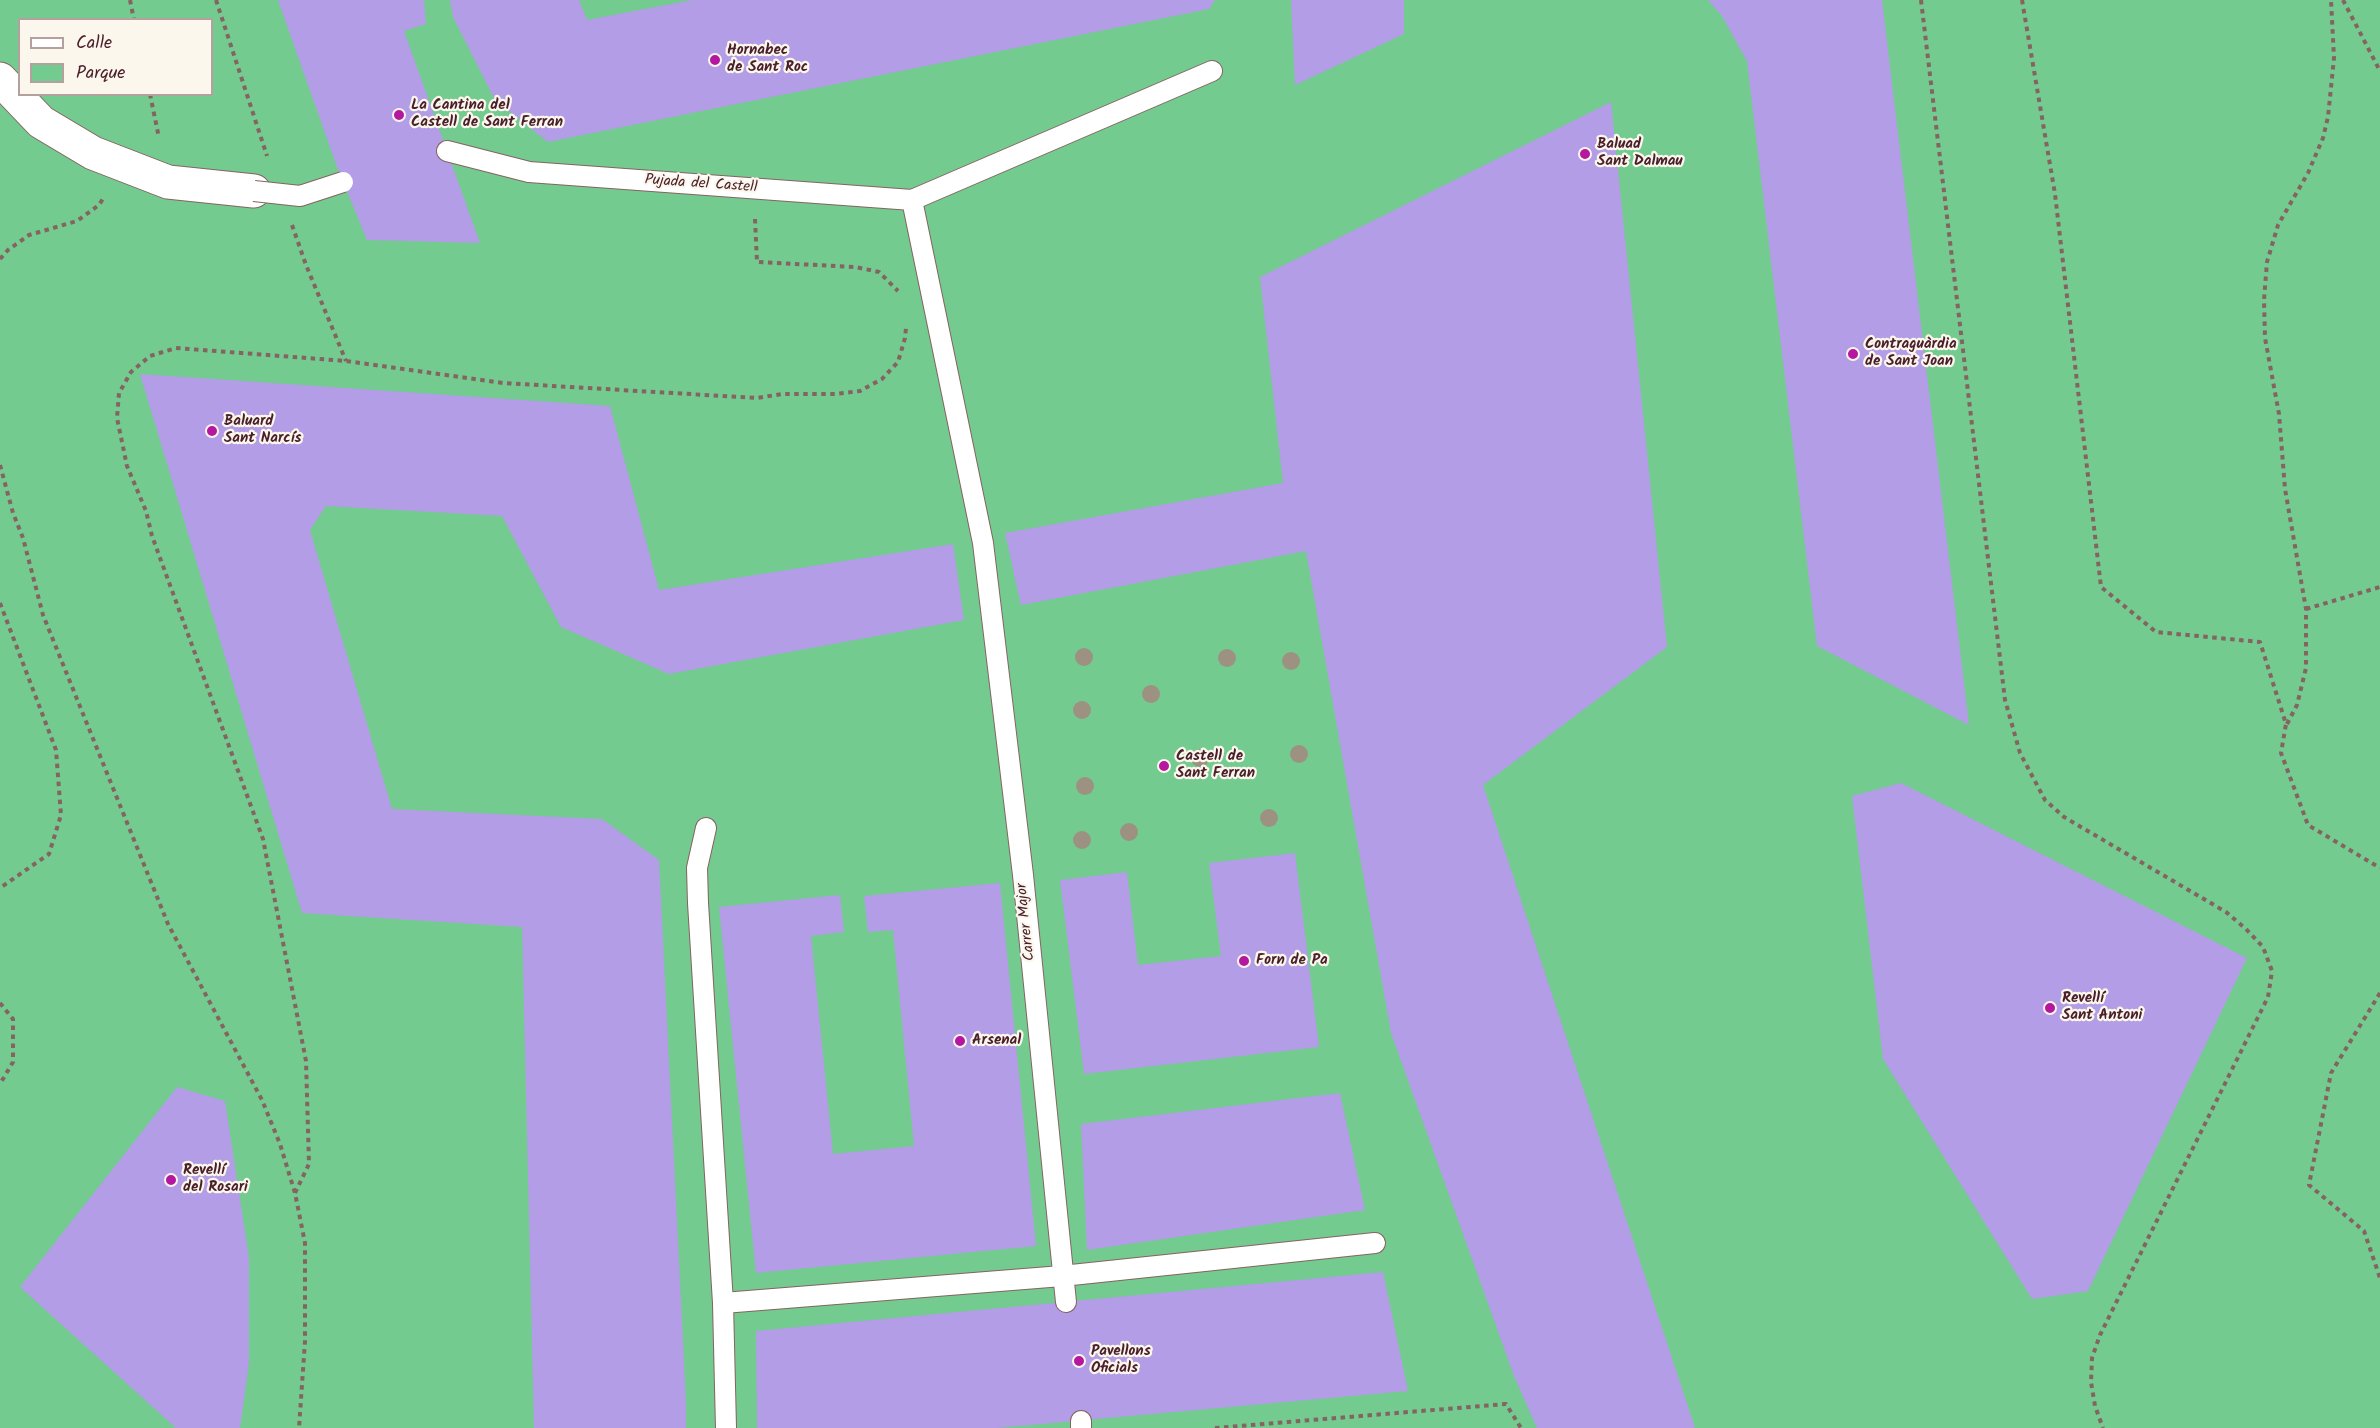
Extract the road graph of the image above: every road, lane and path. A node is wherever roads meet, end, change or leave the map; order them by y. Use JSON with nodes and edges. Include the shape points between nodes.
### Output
{"nodes":[{"id":1,"x":130,"y":0,"type":"edge"},
{"id":2,"x":1921,"y":0,"type":"edge"},
{"id":3,"x":2022,"y":0,"type":"edge"},
{"id":4,"x":2331,"y":0,"type":"edge"},
{"id":5,"x":2343,"y":0,"type":"edge"},
{"id":6,"x":134,"y":18,"type":"edge"},
{"id":7,"x":1212,"y":71,"type":"dead end"},
{"id":8,"x":2380,"y":71,"type":"edge"},
{"id":9,"x":0,"y":79,"type":"edge"},
{"id":10,"x":447,"y":151,"type":"dead end"},
{"id":11,"x":123,"y":165,"type":"junction"},
{"id":12,"x":343,"y":182,"type":"dead end"},
{"id":13,"x":754,"y":189,"type":"junction"},
{"id":14,"x":254,"y":191,"type":"joint"},
{"id":15,"x":912,"y":200,"type":"junction"},
{"id":16,"x":0,"y":259,"type":"edge"},
{"id":17,"x":900,"y":297,"type":"dead end"},
{"id":18,"x":906,"y":322,"type":"dead end"},
{"id":19,"x":0,"y":465,"type":"edge"},
{"id":20,"x":2380,"y":587,"type":"edge"},
{"id":21,"x":0,"y":603,"type":"edge"},
{"id":22,"x":2306,"y":609,"type":"junction"},
{"id":23,"x":2286,"y":724,"type":"junction"},
{"id":24,"x":706,"y":828,"type":"dead end"},
{"id":25,"x":2380,"y":868,"type":"edge"},
{"id":26,"x":0,"y":888,"type":"edge"},
{"id":27,"x":2380,"y":993,"type":"edge"},
{"id":28,"x":0,"y":1003,"type":"edge"},
{"id":29,"x":0,"y":1084,"type":"edge"},
{"id":30,"x":295,"y":1193,"type":"junction"},
{"id":31,"x":1375,"y":1243,"type":"dead end"},
{"id":32,"x":1062,"y":1276,"type":"junction"},
{"id":33,"x":2380,"y":1278,"type":"edge"},
{"id":34,"x":1066,"y":1302,"type":"dead end"},
{"id":35,"x":723,"y":1303,"type":"junction"},
{"id":36,"x":299,"y":1428,"type":"edge"},
{"id":37,"x":726,"y":1428,"type":"edge"},
{"id":38,"x":1215,"y":1428,"type":"edge"},
{"id":39,"x":1521,"y":1428,"type":"edge"},
{"id":40,"x":2103,"y":1428,"type":"edge"}],
"edges":[{"from":1,"to":6,"type":"path"},
{"from":2,"to":40,"type":"path","via":[[2005,700],[2020,753],[2045,800],[2064,817],[2226,912],[2263,947],[2272,972],[2268,997],[2100,1335],[2092,1358],[2091,1382]]},
{"from":3,"to":23,"type":"path","via":[[2055,194],[2102,587],[2156,632],[2260,642]]},
{"from":4,"to":22,"type":"path","via":[[2334,58],[2328,117],[2316,157],[2272,242],[2266,262],[2264,300],[2265,338],[2279,414],[2285,489]]},
{"from":5,"to":8,"type":"path"},
{"from":7,"to":15,"type":"lane"},
{"from":9,"to":11,"type":"street","via":[[41,122],[93,153]]},
{"from":10,"to":13,"type":"lane","name":"Pujada del Castell","via":[[529,172]]},
{"from":11,"to":14,"type":"street","via":[[168,182]]},
{"from":11,"to":16,"type":"path","via":[[99,205],[77,221],[29,235]]},
{"from":12,"to":14,"type":"lane","bridge":true,"via":[[300,196]]},
{"from":13,"to":15,"type":"lane","name":"Pujada del Castell"},
{"from":13,"to":17,"type":"path","via":[[757,262],[855,267],[879,272]]},
{"from":15,"to":32,"type":"lane","name":"Carrer Major","via":[[983,543],[1023,875]]},
{"from":18,"to":30,"type":"path","via":[[898,362],[882,379],[860,391],[835,394],[757,398],[503,383],[346,361],[176,348],[150,356],[131,372],[119,393],[117,418],[127,466],[263,839],[306,1061],[309,1164]]},
{"from":19,"to":30,"type":"path","via":[[47,626],[168,924],[262,1100]]},
{"from":20,"to":22,"type":"path"},
{"from":21,"to":26,"type":"path","via":[[56,750],[61,815],[49,854]]},
{"from":22,"to":23,"type":"path","via":[[2306,668],[2297,705]]},
{"from":23,"to":25,"type":"path","via":[[2281,753],[2308,825]]},
{"from":24,"to":35,"type":"lane","via":[[697,868],[698,903]]},
{"from":27,"to":33,"type":"path","via":[[2331,1073],[2309,1185],[2364,1231]]},
{"from":28,"to":29,"type":"path","via":[[13,1019],[13,1062]]},
{"from":30,"to":36,"type":"path","via":[[305,1243],[305,1341]]},
{"from":31,"to":32,"type":"lane"},
{"from":32,"to":34,"type":"lane","name":"Carrer Major"},
{"from":32,"to":35,"type":"lane"},
{"from":35,"to":37,"type":"lane"},
{"from":38,"to":39,"type":"path","via":[[1506,1404]]}]}
